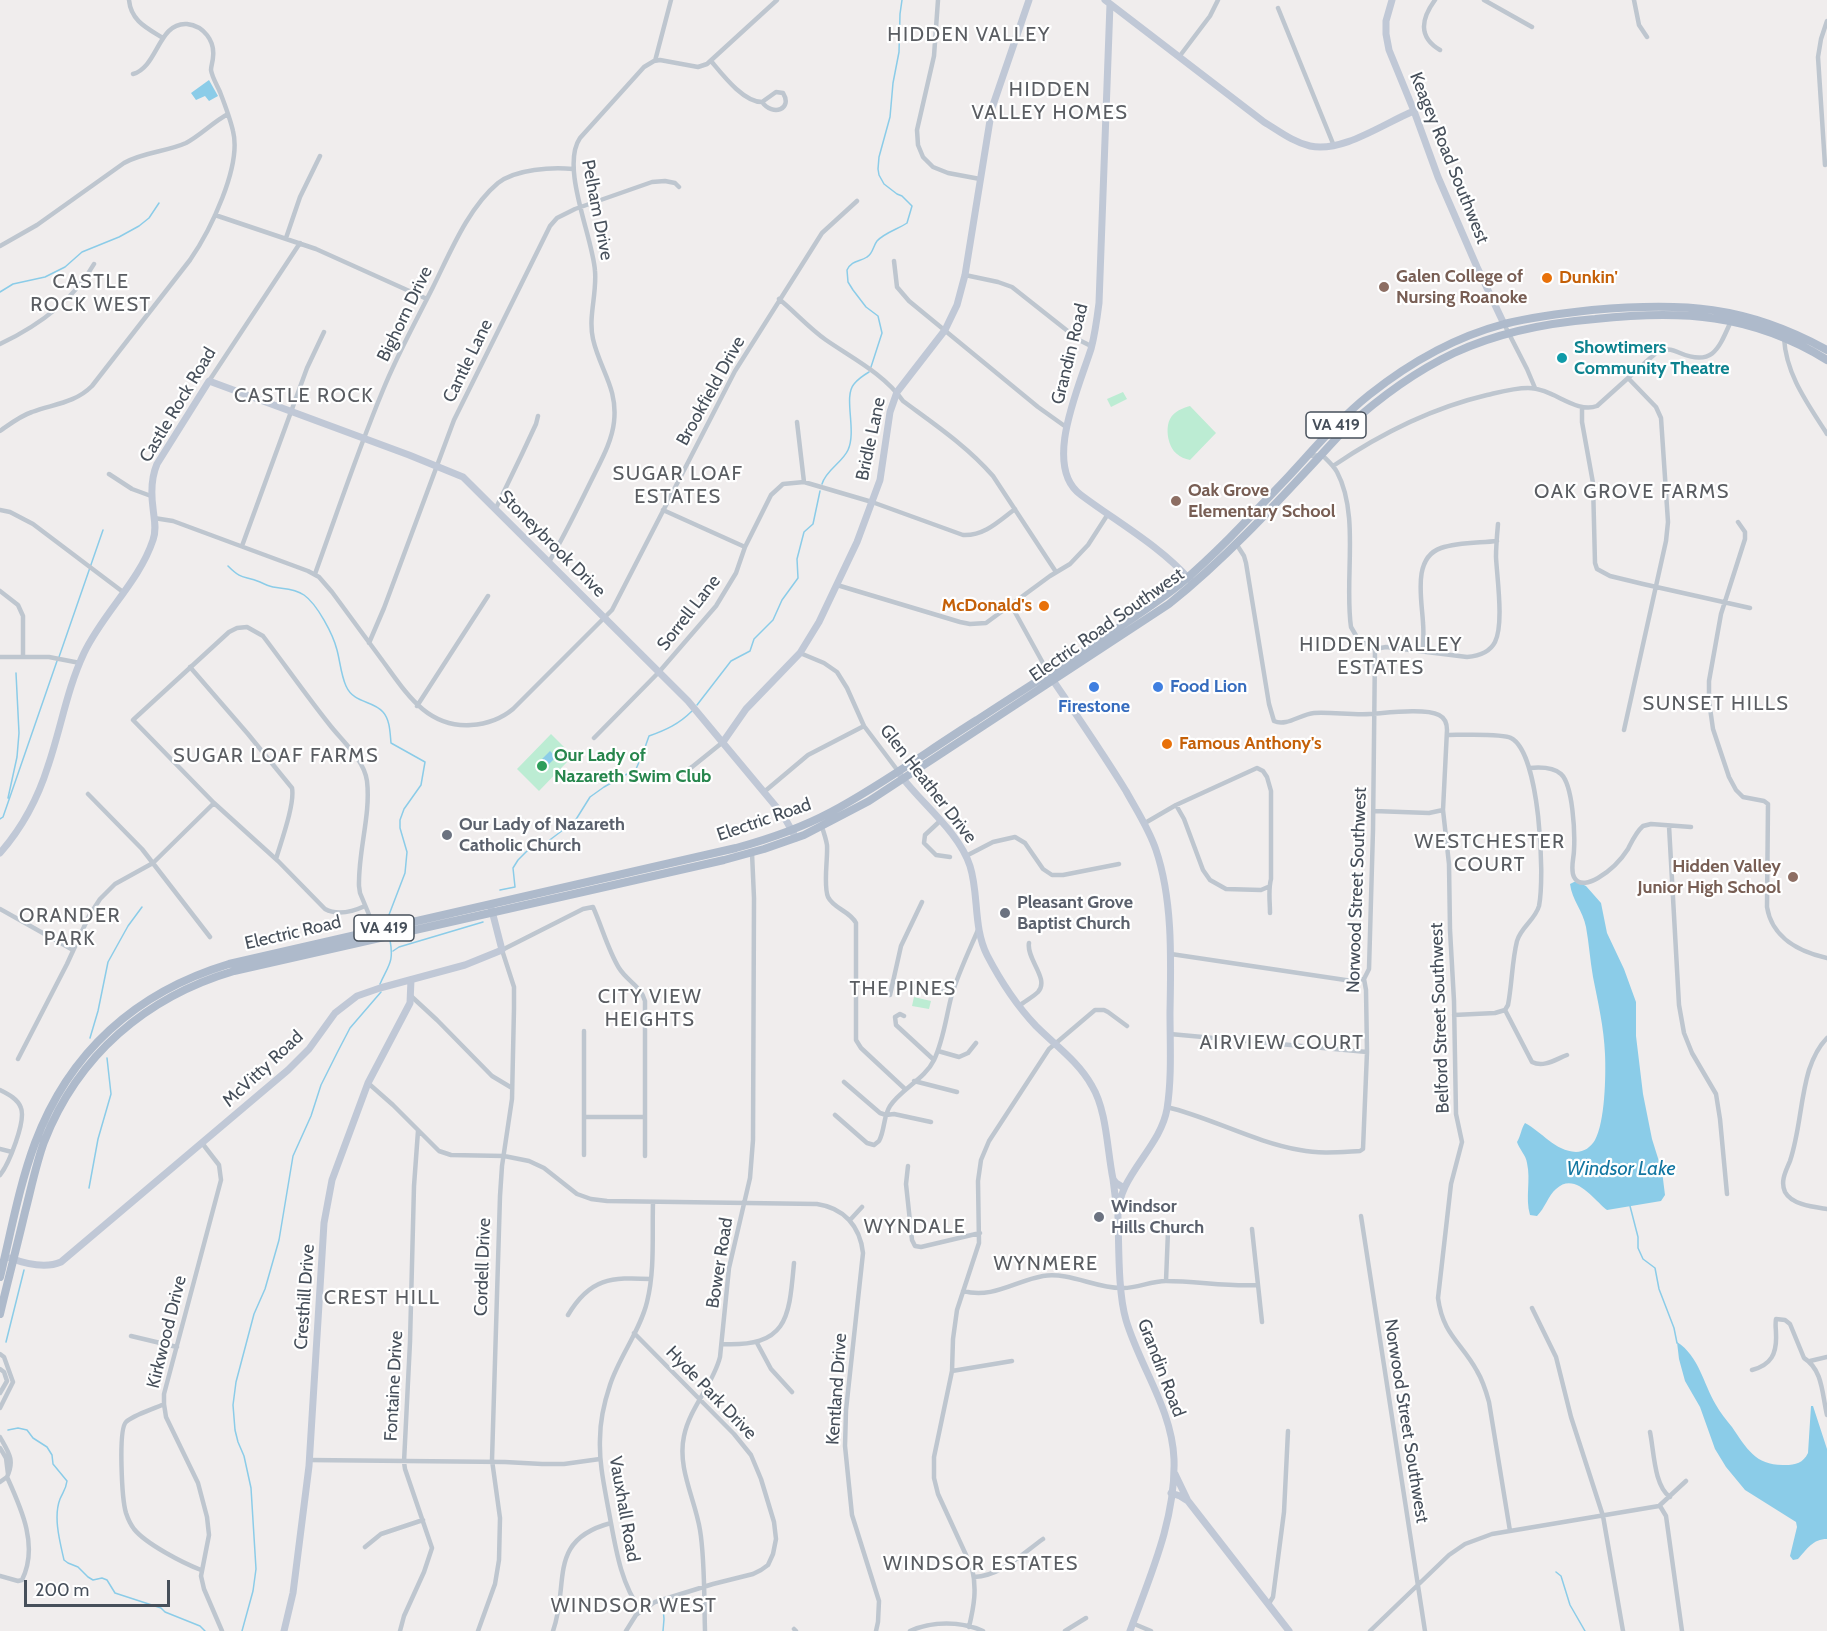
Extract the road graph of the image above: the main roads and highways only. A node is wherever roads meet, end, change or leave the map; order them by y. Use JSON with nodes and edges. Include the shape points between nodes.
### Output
{"nodes":[{"id":1,"x":1827,"y":350,"type":"edge"},
{"id":2,"x":1827,"y":360,"type":"edge"},
{"id":3,"x":1051,"y":678,"type":"junction"},
{"id":4,"x":924,"y":754,"type":"joint"},
{"id":5,"x":900,"y":775,"type":"junction"},
{"id":6,"x":794,"y":834,"type":"junction"},
{"id":7,"x":491,"y":908,"type":"junction"},
{"id":8,"x":373,"y":935,"type":"junction"},
{"id":9,"x":2,"y":1255,"type":"edge"},
{"id":10,"x":0,"y":1276,"type":"edge"},
{"id":11,"x":0,"y":1314,"type":"edge"}],
"edges":[{"from":1,"to":3,"type":"main road","name":"Electric Road Southwest","number":"VA 419","via":[[1746,316],[1679,306],[1633,306],[1538,317],[1504,324],[1451,344],[1403,371],[1354,408],[1228,540],[1187,577]]},
{"from":2,"to":3,"type":"main road","name":"Electric Road Southwest","number":"VA 419","via":[[1784,338],[1731,321],[1655,314],[1547,324],[1509,332],[1456,352],[1409,377],[1364,411],[1237,545],[1193,585],[1143,622]]},
{"from":3,"to":4,"type":"main road","name":"Electric Road Southwest","number":"VA 419"},
{"from":3,"to":5,"type":"main road","name":"Electric Road Southwest","number":"VA 419"},
{"from":4,"to":5,"type":"main road","name":"Electric Road","number":"VA 419"},
{"from":5,"to":6,"type":"main road","name":"Electric Road","number":"VA 419"},
{"from":5,"to":6,"type":"main road","name":"Electric Road","number":"VA 419","via":[[869,801],[822,827]]},
{"from":6,"to":7,"type":"main road","name":"Electric Road","number":"VA 419"},
{"from":6,"to":7,"type":"main road","name":"Electric Road","number":"VA 419","via":[[752,853]]},
{"from":7,"to":8,"type":"main road","name":"Electric Road","number":"VA 419"},
{"from":8,"to":9,"type":"main road","name":"Electric Road","number":"VA 419","via":[[240,961],[202,973],[174,984],[110,1029],[70,1075],[43,1122]]},
{"from":8,"to":11,"type":"main road","name":"Electric Road","number":"VA 419","via":[[201,982],[154,1006],[113,1039],[78,1078],[43,1144]]},
{"from":9,"to":10,"type":"main road","name":"Electric Road","number":"VA 419"}]}
